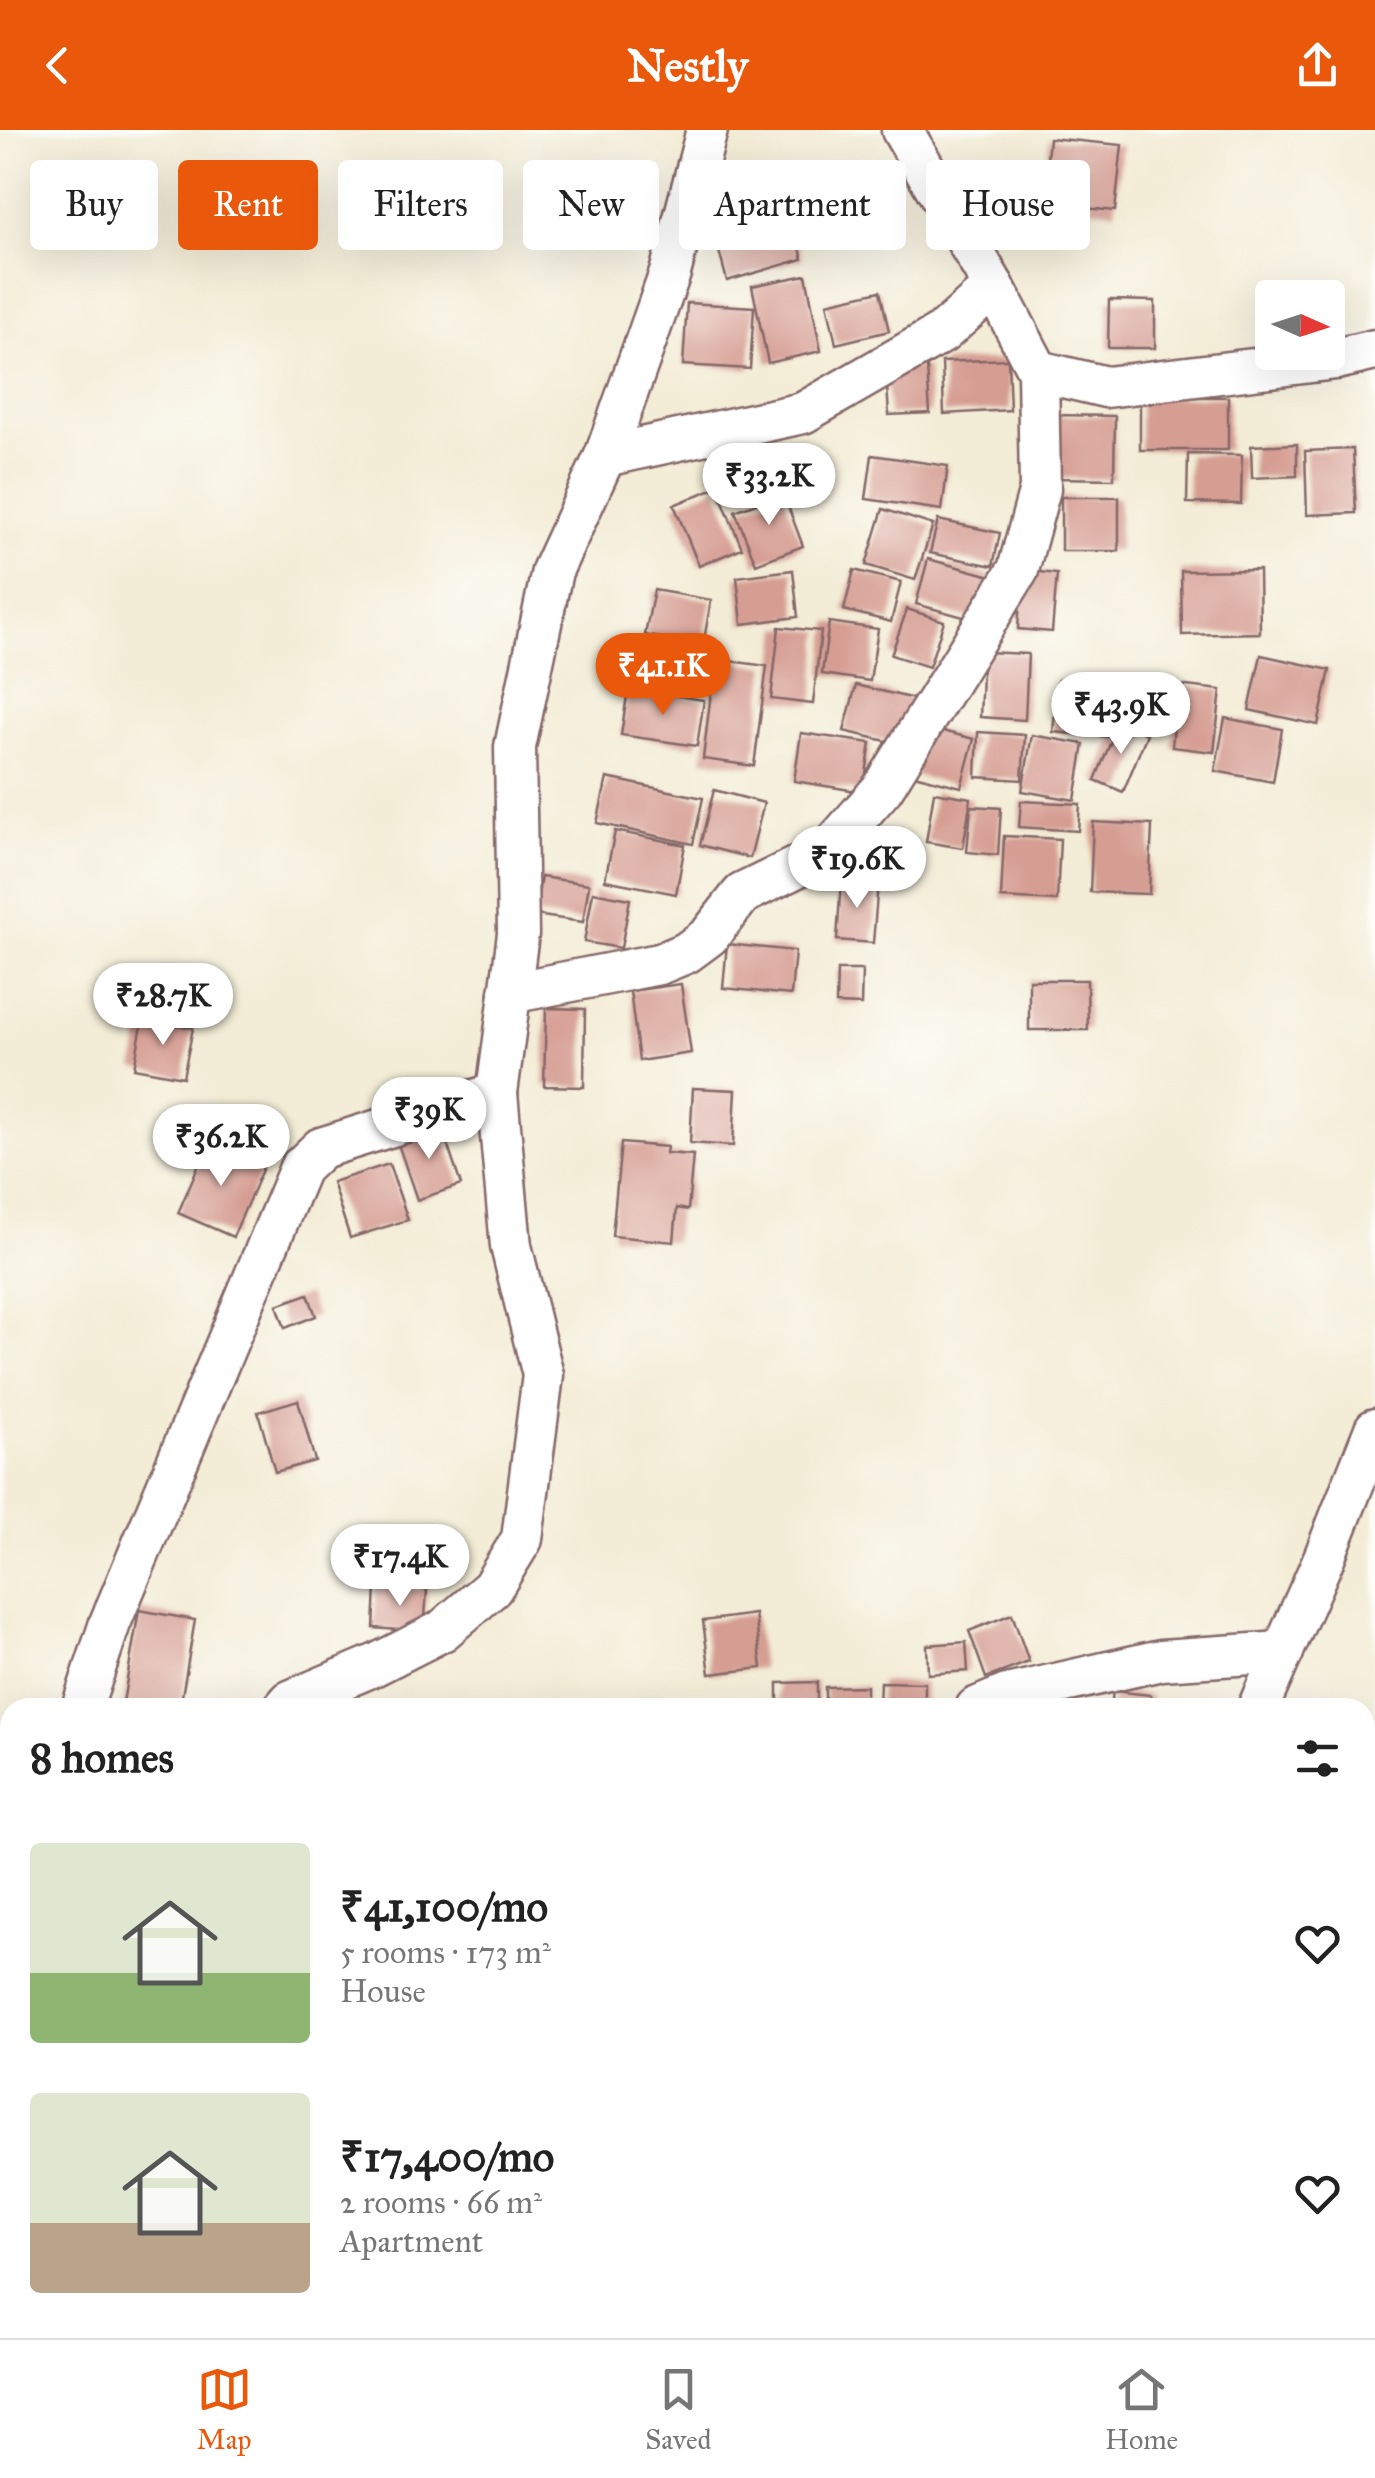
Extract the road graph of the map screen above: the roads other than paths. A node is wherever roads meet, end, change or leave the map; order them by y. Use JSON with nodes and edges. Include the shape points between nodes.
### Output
{"nodes":[{"id":1,"x":706,"y":130,"type":"edge"},
{"id":2,"x":902,"y":130,"type":"edge"},
{"id":3,"x":994,"y":287,"type":"junction"},
{"id":4,"x":1375,"y":350,"type":"edge"},
{"id":5,"x":1038,"y":372,"type":"junction"},
{"id":6,"x":605,"y":456,"type":"junction"},
{"id":7,"x":510,"y":993,"type":"junction"},
{"id":8,"x":497,"y":1093,"type":"junction"},
{"id":9,"x":1375,"y":1430,"type":"edge"},
{"id":10,"x":1283,"y":1652,"type":"junction"},
{"id":11,"x":85,"y":1698,"type":"edge"},
{"id":12,"x":297,"y":1698,"type":"edge"},
{"id":13,"x":1000,"y":1698,"type":"edge"},
{"id":14,"x":1262,"y":1698,"type":"edge"}],
"edges":[{"from":1,"to":6,"type":"street","via":[[670,273]]},
{"from":2,"to":3,"type":"street"},
{"from":3,"to":5,"type":"street"},
{"from":3,"to":6,"type":"street","via":[[942,333],[802,413]]},
{"from":4,"to":5,"type":"street","via":[[1106,387]]},
{"from":5,"to":7,"type":"street","via":[[1040,490],[1018,570],[883,788],[827,852],[742,894],[709,936],[686,952],[659,964]]},
{"from":6,"to":7,"type":"street","via":[[552,571],[515,747],[518,934]]},
{"from":7,"to":8,"type":"street"},
{"from":8,"to":11,"type":"street","via":[[321,1148],[300,1168],[110,1623]]},
{"from":8,"to":12,"type":"street","via":[[511,1246],[542,1375],[522,1539],[492,1588],[442,1630]]},
{"from":9,"to":10,"type":"street"},
{"from":10,"to":13,"type":"street","via":[[1161,1660]]},
{"from":10,"to":14,"type":"street"}]}
